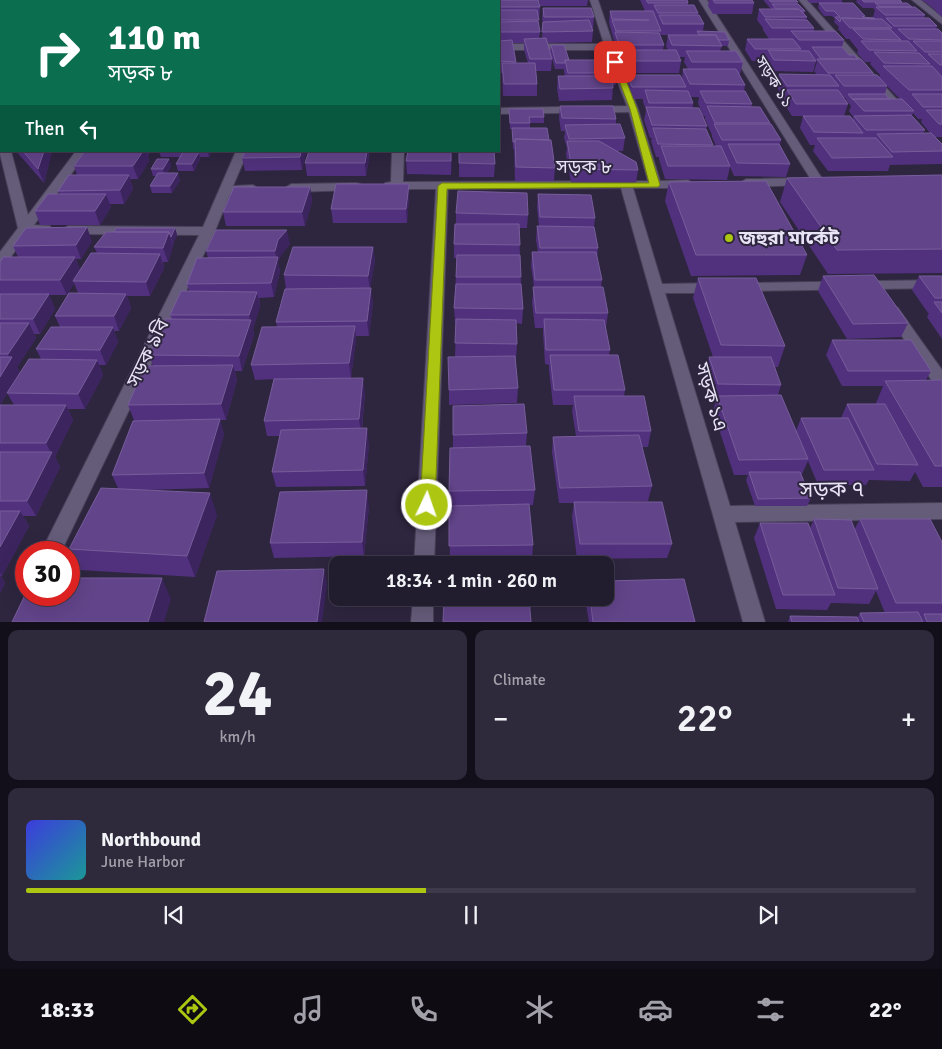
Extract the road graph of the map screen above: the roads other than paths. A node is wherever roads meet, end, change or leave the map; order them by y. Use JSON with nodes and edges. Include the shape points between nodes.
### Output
{"nodes":[{"id":1,"x":594,"y":0,"type":"edge"},
{"id":2,"x":703,"y":0,"type":"edge"},
{"id":3,"x":803,"y":0,"type":"edge"},
{"id":4,"x":916,"y":0,"type":"edge"},
{"id":5,"x":942,"y":21,"type":"edge"},
{"id":6,"x":500,"y":47,"type":"edge"},
{"id":7,"x":609,"y":47,"type":"junction"},
{"id":8,"x":634,"y":109,"type":"junction"},
{"id":9,"x":500,"y":111,"type":"edge"},
{"id":10,"x":909,"y":119,"type":"edge"},
{"id":11,"x":5,"y":152,"type":"edge"},
{"id":12,"x":81,"y":152,"type":"edge"},
{"id":13,"x":242,"y":152,"type":"edge"},
{"id":14,"x":398,"y":152,"type":"edge"},
{"id":15,"x":731,"y":183,"type":"edge"},
{"id":16,"x":703,"y":184,"type":"edge"},
{"id":17,"x":626,"y":185,"type":"junction"},
{"id":18,"x":655,"y":185,"type":"junction"},
{"id":19,"x":398,"y":186,"type":"junction"},
{"id":20,"x":442,"y":186,"type":"junction"},
{"id":21,"x":264,"y":189,"type":"edge"},
{"id":22,"x":283,"y":189,"type":"edge"},
{"id":23,"x":226,"y":190,"type":"junction"},
{"id":24,"x":25,"y":229,"type":"junction"},
{"id":25,"x":208,"y":231,"type":"junction"},
{"id":26,"x":0,"y":262,"type":"edge"},
{"id":27,"x":942,"y":284,"type":"edge"},
{"id":28,"x":876,"y":285,"type":"junction"},
{"id":29,"x":656,"y":289,"type":"junction"},
{"id":30,"x":942,"y":383,"type":"edge"},
{"id":31,"x":942,"y":511,"type":"edge"},
{"id":32,"x":723,"y":514,"type":"junction"},
{"id":33,"x":56,"y":541,"type":"edge"},
{"id":34,"x":424,"y":556,"type":"edge"},
{"id":35,"x":423,"y":606,"type":"edge"},
{"id":36,"x":422,"y":622,"type":"edge"},
{"id":37,"x":754,"y":622,"type":"edge"}],
"edges":[{"from":1,"to":7,"type":"street"},
{"from":2,"to":15,"type":"street","name":"সড়ক ১১","via":[[822,180]]},
{"from":3,"to":10,"type":"street"},
{"from":4,"to":5,"type":"street"},
{"from":6,"to":7,"type":"street"},
{"from":7,"to":8,"type":"street"},
{"from":8,"to":9,"type":"street"},
{"from":8,"to":18,"type":"street"},
{"from":11,"to":24,"type":"street"},
{"from":12,"to":24,"type":"street"},
{"from":13,"to":23,"type":"street","name":"সড়ক ৯বি"},
{"from":14,"to":19,"type":"street"},
{"from":16,"to":18,"type":"street","name":"সড়ক ৮"},
{"from":17,"to":18,"type":"street","name":"সড়ক ৮"},
{"from":17,"to":20,"type":"street","name":"সড়ক ৮"},
{"from":17,"to":29,"type":"street","name":"সড়ক ১এ"},
{"from":19,"to":20,"type":"street","name":"সড়ক ৮"},
{"from":19,"to":22,"type":"street","name":"সড়ক ৮"},
{"from":20,"to":34,"type":"street"},
{"from":21,"to":23,"type":"street"},
{"from":23,"to":25,"type":"street","name":"সড়ক ৯বি"},
{"from":24,"to":25,"type":"street"},
{"from":24,"to":26,"type":"street"},
{"from":25,"to":33,"type":"street","name":"সড়ক ৯বি"},
{"from":27,"to":28,"type":"street"},
{"from":28,"to":29,"type":"street"},
{"from":28,"to":30,"type":"street"},
{"from":29,"to":32,"type":"street","name":"সড়ক ১এ"},
{"from":31,"to":32,"type":"street","name":"সড়ক ৭"},
{"from":32,"to":37,"type":"street","name":"সড়ক ১এ"},
{"from":35,"to":36,"type":"street"}]}
